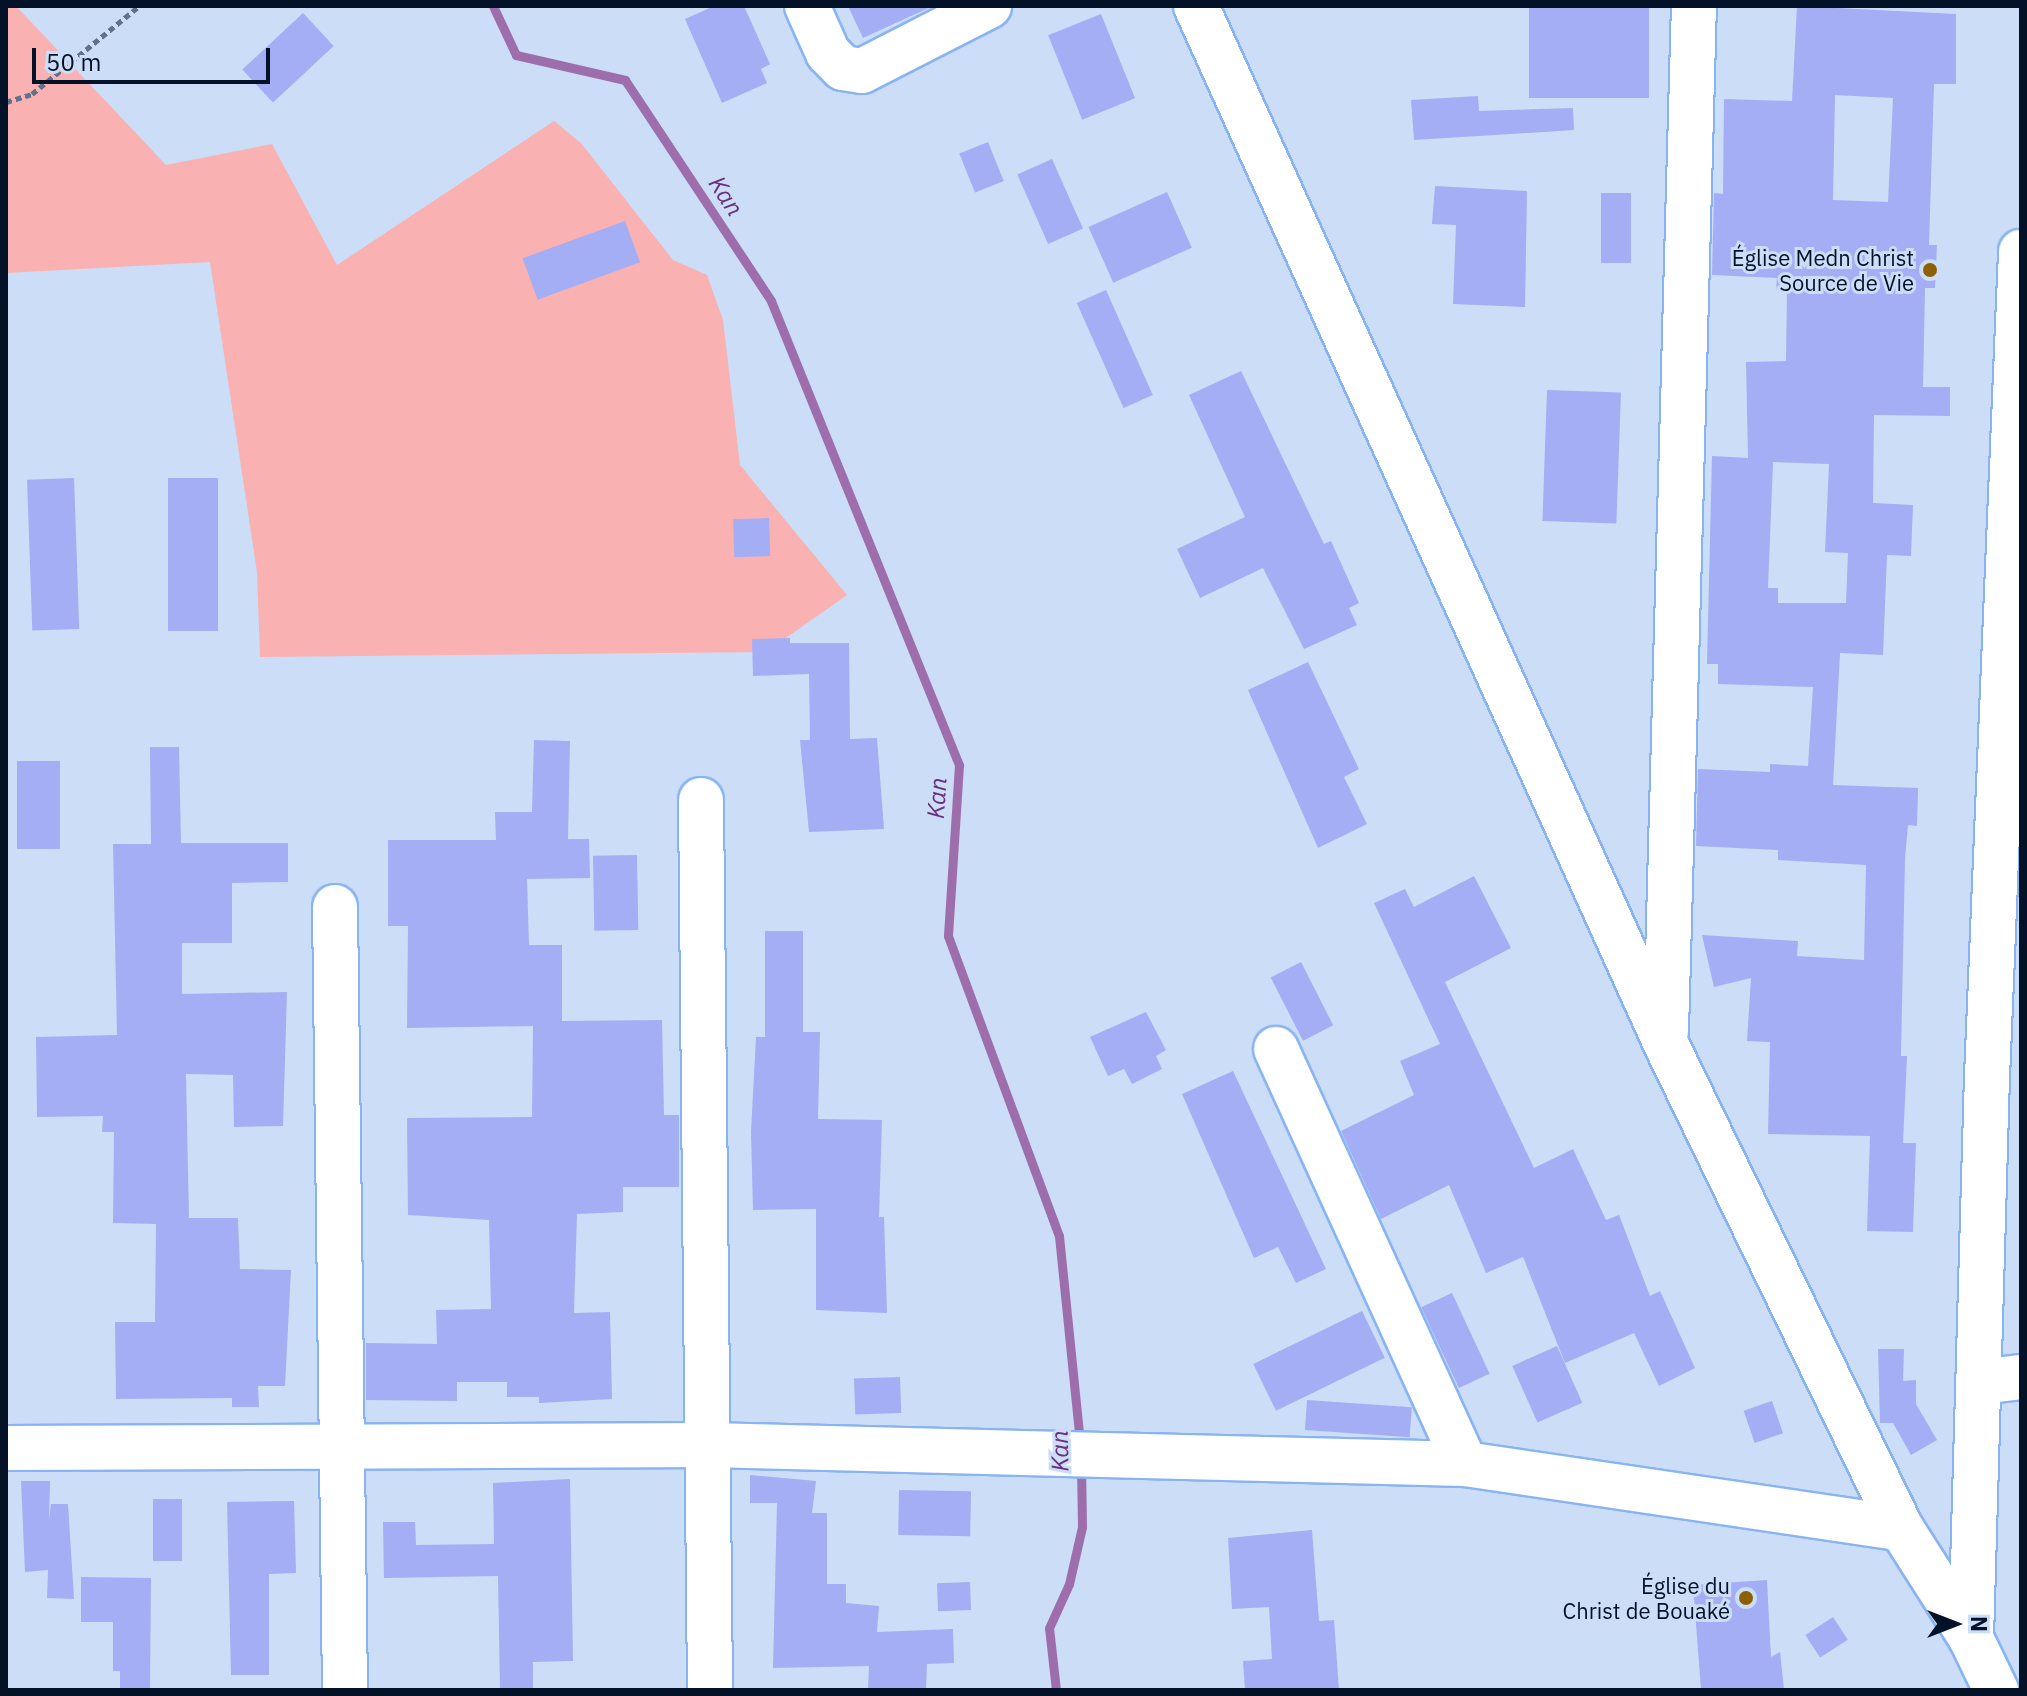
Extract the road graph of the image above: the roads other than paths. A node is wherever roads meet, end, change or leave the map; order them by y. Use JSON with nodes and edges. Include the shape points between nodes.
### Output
{"nodes":[{"id":1,"x":807,"y":6,"type":"edge"},
{"id":2,"x":989,"y":6,"type":"edge"},
{"id":3,"x":1196,"y":6,"type":"edge"},
{"id":4,"x":1694,"y":6,"type":"edge"},
{"id":5,"x":2021,"y":252,"type":"edge"},
{"id":6,"x":2016,"y":501,"type":"edge"},
{"id":7,"x":2010,"y":798,"type":"edge"},
{"id":8,"x":701,"y":800,"type":"dead end"},
{"id":9,"x":335,"y":907,"type":"dead end"},
{"id":10,"x":1665,"y":1042,"type":"junction"},
{"id":11,"x":1276,"y":1049,"type":"dead end"},
{"id":12,"x":2004,"y":1074,"type":"edge"},
{"id":13,"x":2000,"y":1379,"type":"edge"},
{"id":14,"x":340,"y":1445,"type":"junction"},
{"id":15,"x":709,"y":1445,"type":"junction"},
{"id":16,"x":6,"y":1448,"type":"edge"},
{"id":17,"x":1465,"y":1464,"type":"junction"},
{"id":18,"x":1901,"y":1528,"type":"junction"},
{"id":19,"x":1971,"y":1638,"type":"junction"},
{"id":20,"x":345,"y":1690,"type":"edge"},
{"id":21,"x":710,"y":1690,"type":"edge"},
{"id":22,"x":1996,"y":1690,"type":"edge"}],
"edges":[{"from":1,"to":2,"type":"street","via":[[828,53],[843,68],[862,71]]},
{"from":3,"to":10,"type":"street"},
{"from":4,"to":10,"type":"street"},
{"from":5,"to":6,"type":"street"},
{"from":6,"to":7,"type":"street"},
{"from":7,"to":12,"type":"street"},
{"from":8,"to":15,"type":"street"},
{"from":9,"to":14,"type":"street"},
{"from":10,"to":18,"type":"street"},
{"from":11,"to":17,"type":"street"},
{"from":12,"to":13,"type":"street"},
{"from":13,"to":19,"type":"street"},
{"from":14,"to":15,"type":"street"},
{"from":14,"to":16,"type":"street"},
{"from":14,"to":20,"type":"street"},
{"from":15,"to":17,"type":"street"},
{"from":15,"to":21,"type":"street"},
{"from":17,"to":18,"type":"street"},
{"from":18,"to":19,"type":"street"},
{"from":19,"to":22,"type":"street"}]}
